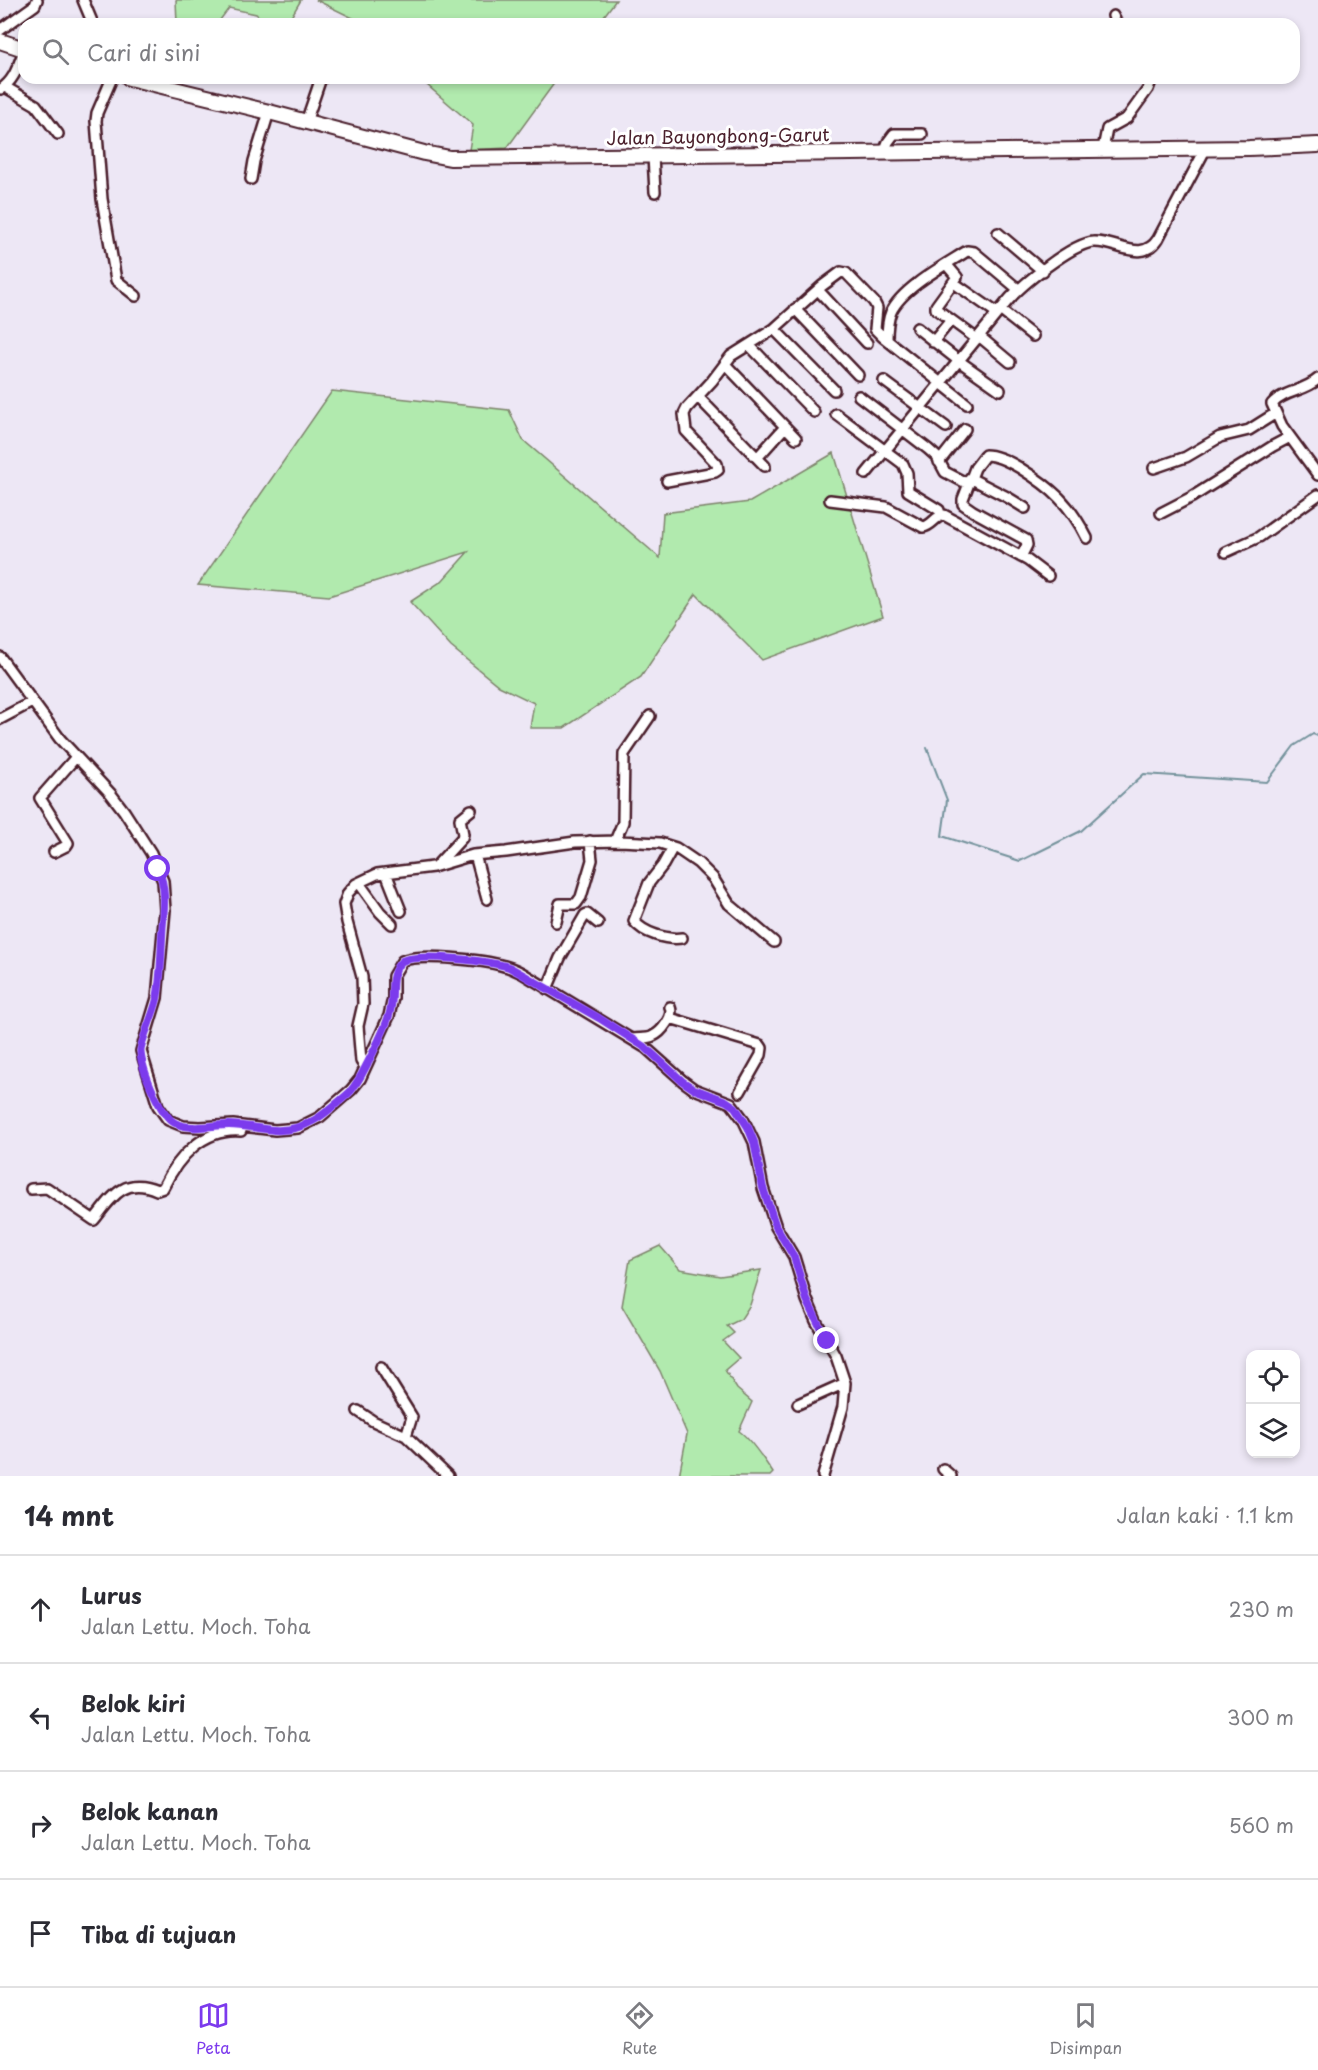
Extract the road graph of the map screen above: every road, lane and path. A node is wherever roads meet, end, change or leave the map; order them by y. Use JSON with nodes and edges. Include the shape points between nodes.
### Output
{"nodes":[{"id":1,"x":37,"y":0,"type":"edge"},
{"id":2,"x":83,"y":0,"type":"edge"},
{"id":3,"x":90,"y":18,"type":"edge"},
{"id":4,"x":0,"y":30,"type":"edge"},
{"id":5,"x":0,"y":41,"type":"edge"},
{"id":6,"x":18,"y":48,"type":"edge"},
{"id":7,"x":18,"y":65,"type":"edge"},
{"id":8,"x":109,"y":84,"type":"edge"},
{"id":9,"x":154,"y":84,"type":"edge"},
{"id":10,"x":319,"y":84,"type":"edge"},
{"id":11,"x":1150,"y":84,"type":"edge"},
{"id":12,"x":2,"y":88,"type":"edge"},
{"id":13,"x":269,"y":112,"type":"junction"},
{"id":14,"x":306,"y":122,"type":"junction"},
{"id":15,"x":57,"y":134,"type":"dead end"},
{"id":16,"x":922,"y":134,"type":"dead end"},
{"id":17,"x":1318,"y":145,"type":"edge"},
{"id":18,"x":1206,"y":148,"type":"junction"},
{"id":19,"x":1103,"y":149,"type":"junction"},
{"id":20,"x":884,"y":152,"type":"junction"},
{"id":21,"x":653,"y":156,"type":"junction"},
{"id":22,"x":250,"y":179,"type":"dead end"},
{"id":23,"x":655,"y":192,"type":"dead end"},
{"id":24,"x":998,"y":233,"type":"dead end"},
{"id":25,"x":946,"y":264,"type":"junction"},
{"id":26,"x":1043,"y":271,"type":"junction"},
{"id":27,"x":954,"y":283,"type":"junction"},
{"id":28,"x":1018,"y":289,"type":"junction"},
{"id":29,"x":818,"y":290,"type":"junction"},
{"id":30,"x":136,"y":296,"type":"dead end"},
{"id":31,"x":795,"y":309,"type":"junction"},
{"id":32,"x":999,"y":312,"type":"junction"},
{"id":33,"x":951,"y":320,"type":"junction"},
{"id":34,"x":774,"y":328,"type":"junction"},
{"id":35,"x":917,"y":328,"type":"dead end"},
{"id":36,"x":1033,"y":336,"type":"dead end"},
{"id":37,"x":978,"y":337,"type":"junction"},
{"id":38,"x":885,"y":339,"type":"junction"},
{"id":39,"x":933,"y":342,"type":"junction"},
{"id":40,"x":867,"y":344,"type":"dead end"},
{"id":41,"x":749,"y":345,"type":"junction"},
{"id":42,"x":959,"y":361,"type":"junction"},
{"id":43,"x":1010,"y":362,"type":"dead end"},
{"id":44,"x":725,"y":364,"type":"junction"},
{"id":45,"x":858,"y":375,"type":"dead end"},
{"id":46,"x":1318,"y":379,"type":"edge"},
{"id":47,"x":884,"y":381,"type":"dead end"},
{"id":48,"x":941,"y":384,"type":"junction"},
{"id":49,"x":834,"y":390,"type":"dead end"},
{"id":50,"x":1000,"y":390,"type":"dead end"},
{"id":51,"x":859,"y":396,"type":"dead end"},
{"id":52,"x":698,"y":397,"type":"junction"},
{"id":53,"x":967,"y":404,"type":"dead end"},
{"id":54,"x":921,"y":408,"type":"junction"},
{"id":55,"x":814,"y":412,"type":"dead end"},
{"id":56,"x":1276,"y":413,"type":"junction"},
{"id":57,"x":836,"y":414,"type":"dead end"},
{"id":58,"x":785,"y":427,"type":"junction"},
{"id":59,"x":946,"y":427,"type":"dead end"},
{"id":60,"x":903,"y":429,"type":"junction"},
{"id":61,"x":965,"y":429,"type":"dead end"},
{"id":62,"x":796,"y":438,"type":"dead end"},
{"id":63,"x":1290,"y":438,"type":"junction"},
{"id":64,"x":884,"y":451,"type":"junction"},
{"id":65,"x":757,"y":458,"type":"junction"},
{"id":66,"x":939,"y":462,"type":"junction"},
{"id":67,"x":765,"y":466,"type":"dead end"},
{"id":68,"x":1154,"y":468,"type":"dead end"},
{"id":69,"x":866,"y":474,"type":"dead end"},
{"id":70,"x":1318,"y":475,"type":"edge"},
{"id":71,"x":667,"y":481,"type":"dead end"},
{"id":72,"x":969,"y":481,"type":"junction"},
{"id":73,"x":1318,"y":495,"type":"edge"},
{"id":74,"x":830,"y":500,"type":"dead end"},
{"id":75,"x":1024,"y":508,"type":"dead end"},
{"id":76,"x":939,"y":510,"type":"dead end"},
{"id":77,"x":1161,"y":513,"type":"dead end"},
{"id":78,"x":1087,"y":538,"type":"dead end"},
{"id":79,"x":1226,"y":552,"type":"dead end"},
{"id":80,"x":1021,"y":557,"type":"junction"},
{"id":81,"x":1048,"y":576,"type":"dead end"},
{"id":82,"x":0,"y":657,"type":"edge"},
{"id":83,"x":32,"y":702,"type":"junction"},
{"id":84,"x":650,"y":716,"type":"dead end"},
{"id":85,"x":0,"y":718,"type":"edge"},
{"id":86,"x":76,"y":757,"type":"junction"},
{"id":87,"x":471,"y":810,"type":"dead end"},
{"id":88,"x":615,"y":841,"type":"junction"},
{"id":89,"x":591,"y":846,"type":"junction"},
{"id":90,"x":673,"y":847,"type":"junction"},
{"id":91,"x":54,"y":852,"type":"dead end"},
{"id":92,"x":475,"y":858,"type":"junction"},
{"id":93,"x":436,"y":866,"type":"junction"},
{"id":94,"x":387,"y":876,"type":"junction"},
{"id":95,"x":360,"y":885,"type":"junction"},
{"id":96,"x":488,"y":899,"type":"dead end"},
{"id":97,"x":401,"y":910,"type":"dead end"},
{"id":98,"x":556,"y":922,"type":"dead end"},
{"id":99,"x":598,"y":922,"type":"dead end"},
{"id":100,"x":392,"y":924,"type":"dead end"},
{"id":101,"x":682,"y":938,"type":"dead end"},
{"id":102,"x":774,"y":942,"type":"dead end"},
{"id":103,"x":547,"y":988,"type":"junction"},
{"id":104,"x":670,"y":1007,"type":"dead end"},
{"id":105,"x":670,"y":1018,"type":"junction"},
{"id":106,"x":633,"y":1039,"type":"junction"},
{"id":107,"x":365,"y":1067,"type":"junction"},
{"id":108,"x":740,"y":1092,"type":"dead end"},
{"id":109,"x":291,"y":1129,"type":"junction"},
{"id":110,"x":32,"y":1189,"type":"dead end"},
{"id":111,"x":381,"y":1367,"type":"dead end"},
{"id":112,"x":845,"y":1383,"type":"junction"},
{"id":113,"x":798,"y":1404,"type":"dead end"},
{"id":114,"x":358,"y":1411,"type":"dead end"},
{"id":115,"x":406,"y":1436,"type":"junction"},
{"id":116,"x":943,"y":1469,"type":"dead end"},
{"id":117,"x":448,"y":1476,"type":"edge"},
{"id":118,"x":823,"y":1476,"type":"edge"},
{"id":119,"x":951,"y":1476,"type":"edge"}],
"edges":[{"from":1,"to":4,"type":"street"},
{"from":2,"to":3,"type":"street"},
{"from":5,"to":6,"type":"main road"},
{"from":7,"to":12,"type":"street"},
{"from":8,"to":30,"type":"street","via":[[96,121],[102,200],[116,280]]},
{"from":9,"to":13,"type":"main road","name":"Jalan Bayongbong-Garut"},
{"from":10,"to":14,"type":"street"},
{"from":11,"to":19,"type":"street","via":[[1127,118],[1107,129]]},
{"from":12,"to":15,"type":"street","via":[[36,105]]},
{"from":13,"to":14,"type":"main road","name":"Jalan Bayongbong-Garut"},
{"from":13,"to":22,"type":"street"},
{"from":14,"to":21,"type":"main road","name":"Jalan Bayongbong-Garut","via":[[450,158]]},
{"from":16,"to":20,"type":"street","via":[[894,134]]},
{"from":17,"to":18,"type":"main road","name":"Jalan Bayongbong-Garut"},
{"from":18,"to":19,"type":"main road","name":"Jalan Bayongbong-Garut"},
{"from":18,"to":26,"type":"street","via":[[1152,248],[1142,252],[1089,243]]},
{"from":19,"to":20,"type":"main road","name":"Jalan Bayongbong-Garut"},
{"from":20,"to":21,"type":"main road","name":"Jalan Bayongbong-Garut"},
{"from":21,"to":23,"type":"street"},
{"from":24,"to":26,"type":"street"},
{"from":25,"to":27,"type":"street","via":[[957,277]]},
{"from":25,"to":28,"type":"street","via":[[970,251]]},
{"from":25,"to":38,"type":"street","via":[[896,304]]},
{"from":26,"to":28,"type":"street"},
{"from":27,"to":32,"type":"street"},
{"from":27,"to":33,"type":"street","via":[[935,307]]},
{"from":28,"to":32,"type":"street"},
{"from":29,"to":31,"type":"street"},
{"from":29,"to":38,"type":"street","via":[[839,273],[846,273],[874,302],[875,329]]},
{"from":29,"to":40,"type":"street"},
{"from":31,"to":34,"type":"street"},
{"from":31,"to":45,"type":"street"},
{"from":32,"to":36,"type":"street"},
{"from":32,"to":37,"type":"street"},
{"from":33,"to":37,"type":"street"},
{"from":33,"to":39,"type":"street"},
{"from":34,"to":41,"type":"street"},
{"from":34,"to":49,"type":"street"},
{"from":35,"to":39,"type":"street"},
{"from":37,"to":42,"type":"street"},
{"from":37,"to":43,"type":"street"},
{"from":38,"to":48,"type":"street"},
{"from":39,"to":42,"type":"street"},
{"from":41,"to":44,"type":"street"},
{"from":41,"to":55,"type":"street"},
{"from":42,"to":48,"type":"street"},
{"from":42,"to":50,"type":"street"},
{"from":44,"to":52,"type":"street"},
{"from":44,"to":58,"type":"street"},
{"from":46,"to":56,"type":"street","via":[[1274,402]]},
{"from":47,"to":54,"type":"street"},
{"from":48,"to":53,"type":"street"},
{"from":48,"to":54,"type":"street"},
{"from":51,"to":60,"type":"street"},
{"from":52,"to":65,"type":"street"},
{"from":52,"to":71,"type":"street","via":[[684,414],[686,431],[717,464],[718,470]]},
{"from":54,"to":59,"type":"street"},
{"from":54,"to":60,"type":"street"},
{"from":56,"to":63,"type":"street"},
{"from":56,"to":68,"type":"street","via":[[1249,430],[1213,440],[1185,457]]},
{"from":57,"to":64,"type":"street"},
{"from":58,"to":62,"type":"street"},
{"from":58,"to":65,"type":"street"},
{"from":60,"to":64,"type":"street"},
{"from":60,"to":66,"type":"street"},
{"from":61,"to":66,"type":"street"},
{"from":63,"to":70,"type":"street"},
{"from":63,"to":77,"type":"street"},
{"from":64,"to":69,"type":"street"},
{"from":64,"to":76,"type":"street","via":[[906,468],[908,491]]},
{"from":65,"to":67,"type":"street"},
{"from":66,"to":72,"type":"street","via":[[945,472]]},
{"from":72,"to":75,"type":"street"},
{"from":72,"to":78,"type":"street","via":[[985,455],[1009,462],[1059,496]]},
{"from":72,"to":80,"type":"street","via":[[963,505],[1026,540]]},
{"from":73,"to":79,"type":"street","via":[[1260,537]]},
{"from":74,"to":80,"type":"street","via":[[886,507],[923,527],[944,515]]},
{"from":80,"to":81,"type":"street"},
{"from":82,"to":83,"type":"street"},
{"from":83,"to":85,"type":"street"},
{"from":83,"to":86,"type":"street"},
{"from":84,"to":88,"type":"street","via":[[624,754],[623,822]]},
{"from":86,"to":91,"type":"street","via":[[40,798],[68,843]]},
{"from":86,"to":109,"type":"street","via":[[124,811],[151,853],[163,881],[165,910],[157,998],[141,1051],[163,1113],[174,1123],[200,1127]]},
{"from":87,"to":93,"type":"street","via":[[460,819],[462,838]]},
{"from":88,"to":89,"type":"street"},
{"from":88,"to":90,"type":"street"},
{"from":89,"to":92,"type":"street"},
{"from":89,"to":98,"type":"street","via":[[592,860],[580,901],[560,904]]},
{"from":90,"to":101,"type":"street","via":[[649,883],[634,921],[657,936]]},
{"from":90,"to":102,"type":"street","via":[[707,870],[729,904]]},
{"from":92,"to":93,"type":"street"},
{"from":92,"to":96,"type":"street"},
{"from":93,"to":94,"type":"street"},
{"from":94,"to":95,"type":"street","via":[[377,874]]},
{"from":94,"to":97,"type":"street"},
{"from":95,"to":100,"type":"street"},
{"from":95,"to":107,"type":"street","via":[[348,893],[344,904],[362,977],[363,1004],[358,1026]]},
{"from":99,"to":103,"type":"street","via":[[585,915]]},
{"from":103,"to":106,"type":"street"},
{"from":103,"to":107,"type":"street","via":[[502,965],[438,958],[405,959],[397,965],[389,1016]]},
{"from":104,"to":105,"type":"street"},
{"from":105,"to":106,"type":"street","via":[[653,1036]]},
{"from":105,"to":108,"type":"street","via":[[760,1045],[761,1055]]},
{"from":106,"to":112,"type":"street","via":[[694,1089],[731,1103],[743,1119],[754,1142],[776,1227],[794,1257],[807,1300],[836,1356]]},
{"from":107,"to":109,"type":"street","via":[[351,1090],[328,1110]]},
{"from":109,"to":110,"type":"street","via":[[292,1134],[286,1137],[233,1130],[204,1138],[173,1168],[163,1188],[131,1185],[114,1194],[94,1220],[47,1188]]},
{"from":111,"to":115,"type":"street","via":[[412,1417]]},
{"from":112,"to":113,"type":"street"},
{"from":112,"to":118,"type":"street","via":[[843,1407]]},
{"from":114,"to":115,"type":"street"},
{"from":115,"to":117,"type":"street"},
{"from":116,"to":119,"type":"street"}]}
